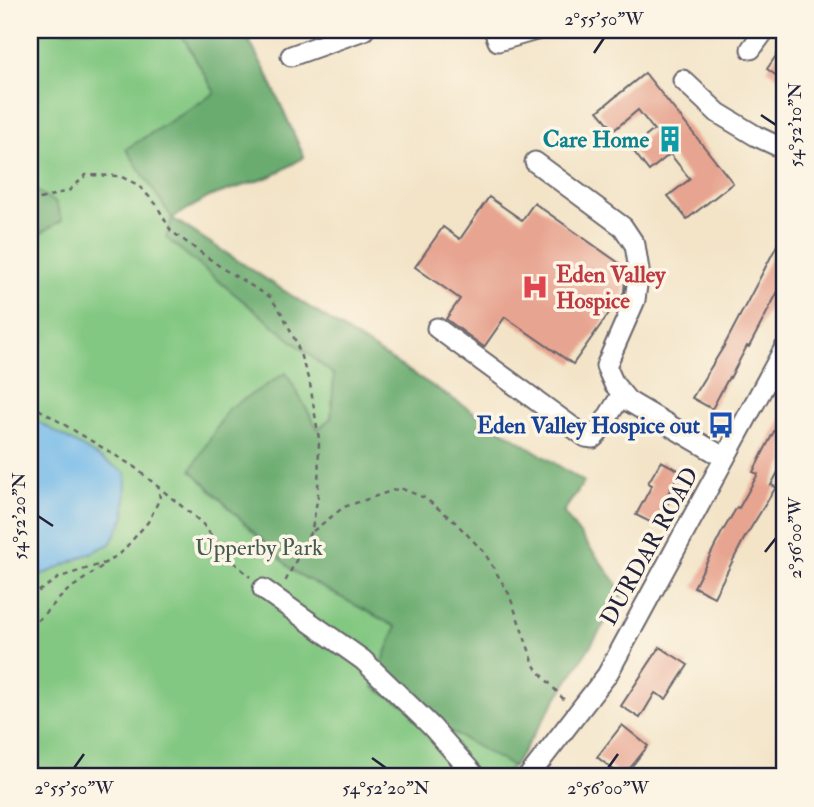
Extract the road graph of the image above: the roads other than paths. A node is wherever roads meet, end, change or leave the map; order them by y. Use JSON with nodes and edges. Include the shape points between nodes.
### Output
{"nodes":[{"id":1,"x":363,"y":30,"type":"edge"},
{"id":2,"x":494,"y":30,"type":"edge"},
{"id":3,"x":536,"y":30,"type":"edge"},
{"id":4,"x":765,"y":30,"type":"edge"},
{"id":5,"x":751,"y":49,"type":"dead end"},
{"id":6,"x":291,"y":56,"type":"dead end"},
{"id":7,"x":683,"y":80,"type":"dead end"},
{"id":8,"x":784,"y":149,"type":"edge"},
{"id":9,"x":535,"y":162,"type":"dead end"},
{"id":10,"x":438,"y":328,"type":"dead end"},
{"id":11,"x":784,"y":349,"type":"edge"},
{"id":12,"x":622,"y":394,"type":"junction"},
{"id":13,"x":725,"y":458,"type":"junction"},
{"id":14,"x":270,"y":593,"type":"road end"},
{"id":15,"x":476,"y":777,"type":"edge"},
{"id":16,"x":528,"y":777,"type":"edge"}],
"edges":[{"from":1,"to":6,"type":"street"},
{"from":2,"to":3,"type":"street","via":[[498,41]]},
{"from":4,"to":5,"type":"street"},
{"from":7,"to":8,"type":"street","via":[[718,113]]},
{"from":9,"to":12,"type":"street","via":[[623,227],[635,245],[639,270],[635,300],[606,366]]},
{"from":10,"to":12,"type":"street","via":[[586,437],[597,434]]},
{"from":11,"to":13,"type":"street","name":"DURDAR ROAD"},
{"from":12,"to":13,"type":"street"},
{"from":13,"to":16,"type":"street","name":"DURDAR ROAD","via":[[607,675]]},
{"from":14,"to":15,"type":"street","via":[[363,660]]}]}
